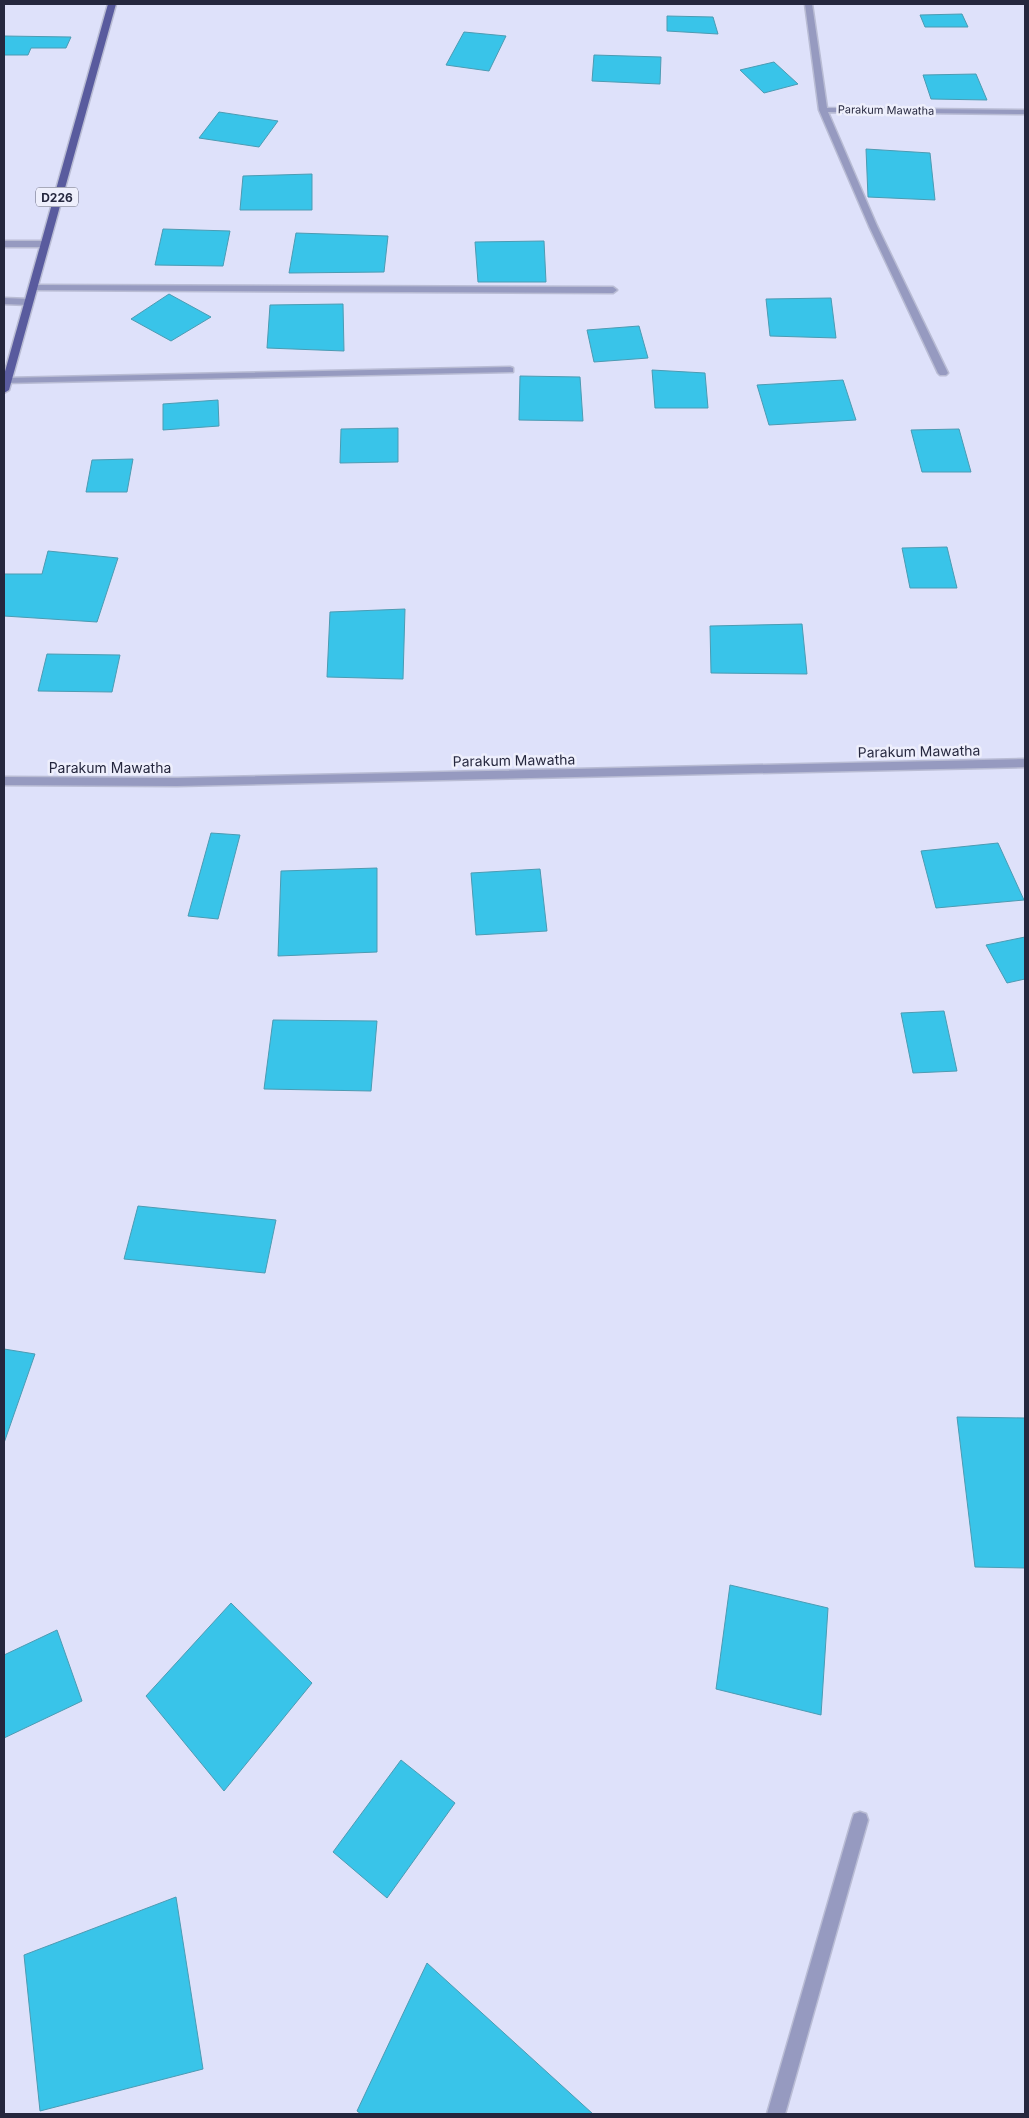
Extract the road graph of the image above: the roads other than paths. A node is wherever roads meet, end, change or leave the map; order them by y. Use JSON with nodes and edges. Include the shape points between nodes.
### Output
{"nodes":[{"id":1,"x":112,"y":4,"type":"edge"},
{"id":2,"x":808,"y":4,"type":"edge"},
{"id":3,"x":823,"y":110,"type":"junction"},
{"id":4,"x":1025,"y":112,"type":"edge"},
{"id":5,"x":4,"y":244,"type":"edge"},
{"id":6,"x":44,"y":244,"type":"junction"},
{"id":7,"x":34,"y":288,"type":"junction"},
{"id":8,"x":613,"y":290,"type":"dead end"},
{"id":9,"x":4,"y":302,"type":"edge"},
{"id":10,"x":29,"y":302,"type":"junction"},
{"id":11,"x":510,"y":370,"type":"dead end"},
{"id":12,"x":943,"y":373,"type":"dead end"},
{"id":13,"x":5,"y":385,"type":"edge"},
{"id":14,"x":1025,"y":763,"type":"edge"},
{"id":15,"x":4,"y":781,"type":"edge"},
{"id":16,"x":860,"y":1820,"type":"dead end"},
{"id":17,"x":776,"y":2114,"type":"edge"}],
"edges":[{"from":1,"to":6,"type":"main road","number":"D226"},
{"from":2,"to":3,"type":"street","name":"Parakum Mawatha"},
{"from":3,"to":4,"type":"street","name":"Parakum Mawatha"},
{"from":3,"to":12,"type":"street","via":[[873,226]]},
{"from":5,"to":6,"type":"street"},
{"from":6,"to":7,"type":"main road","number":"D226"},
{"from":7,"to":8,"type":"street"},
{"from":7,"to":10,"type":"main road","number":"D226"},
{"from":9,"to":10,"type":"street"},
{"from":10,"to":13,"type":"main road","number":"D226"},
{"from":11,"to":13,"type":"street"},
{"from":14,"to":15,"type":"street","name":"Parakum Mawatha","via":[[177,782]]},
{"from":16,"to":17,"type":"street"}]}
